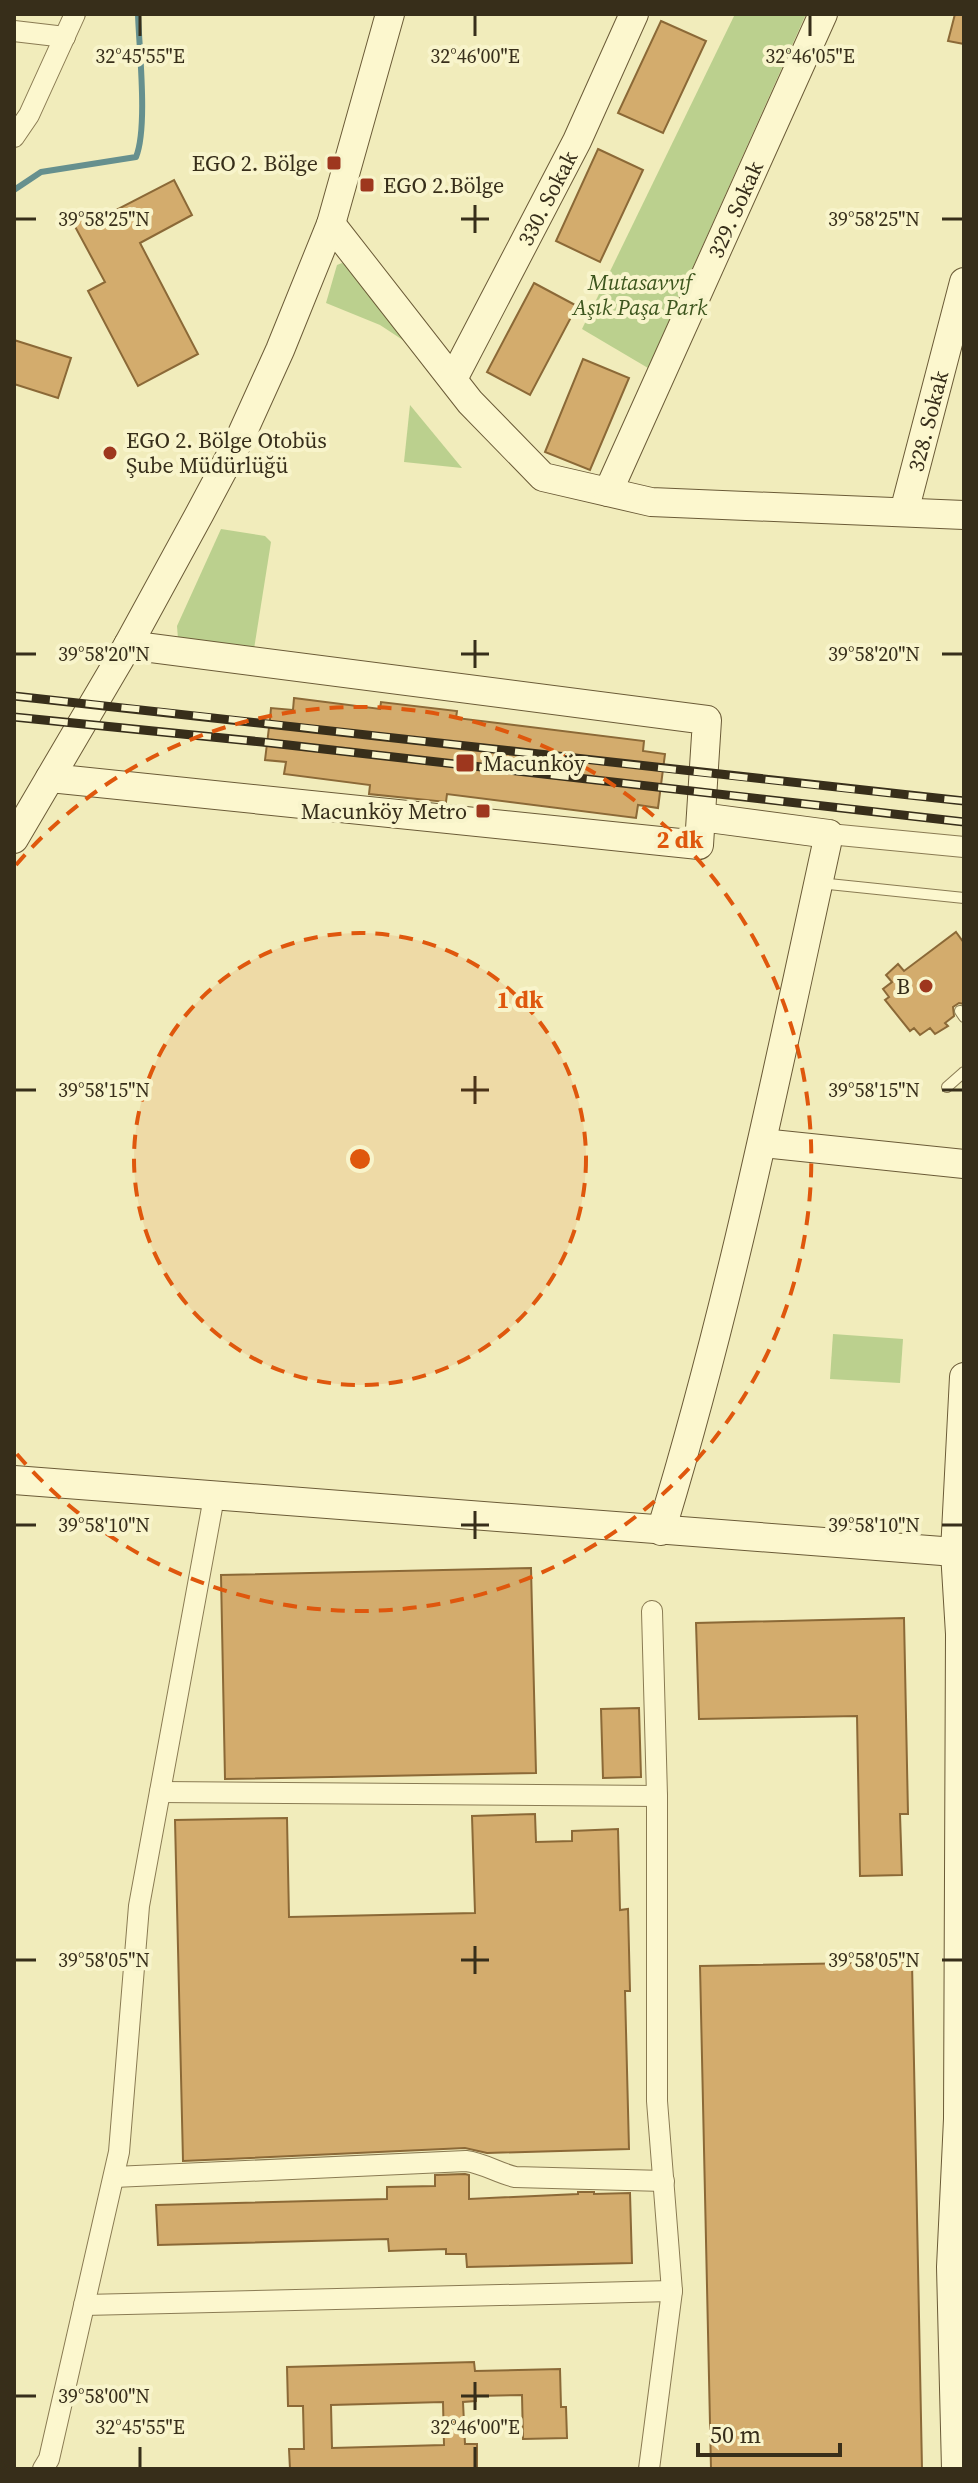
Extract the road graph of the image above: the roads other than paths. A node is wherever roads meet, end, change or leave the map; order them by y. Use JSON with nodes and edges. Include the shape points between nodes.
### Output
{"nodes":[{"id":1,"x":75,"y":14,"type":"edge"},
{"id":2,"x":390,"y":14,"type":"edge"},
{"id":3,"x":634,"y":14,"type":"edge"},
{"id":4,"x":823,"y":14,"type":"edge"},
{"id":5,"x":14,"y":31,"type":"edge"},
{"id":6,"x":65,"y":37,"type":"junction"},
{"id":7,"x":14,"y":137,"type":"edge"},
{"id":8,"x":331,"y":224,"type":"junction"},
{"id":9,"x":964,"y":282,"type":"edge"},
{"id":10,"x":453,"y":379,"type":"junction"},
{"id":11,"x":608,"y":492,"type":"junction"},
{"id":12,"x":904,"y":512,"type":"junction"},
{"id":13,"x":964,"y":515,"type":"edge"},
{"id":14,"x":128,"y":645,"type":"junction"},
{"id":15,"x":50,"y":778,"type":"junction"},
{"id":16,"x":701,"y":817,"type":"junction"},
{"id":17,"x":829,"y":834,"type":"junction"},
{"id":18,"x":14,"y":839,"type":"edge"},
{"id":19,"x":964,"y":847,"type":"edge"},
{"id":20,"x":818,"y":883,"type":"junction"},
{"id":21,"x":962,"y":901,"type":"edge"},
{"id":22,"x":964,"y":1072,"type":"edge"},
{"id":23,"x":947,"y":1087,"type":"dead end"},
{"id":24,"x":762,"y":1143,"type":"junction"},
{"id":25,"x":964,"y":1164,"type":"edge"},
{"id":26,"x":964,"y":1377,"type":"edge"},
{"id":27,"x":14,"y":1480,"type":"edge"},
{"id":28,"x":214,"y":1497,"type":"junction"},
{"id":29,"x":661,"y":1531,"type":"junction"},
{"id":30,"x":955,"y":1552,"type":"junction"},
{"id":31,"x":652,"y":1611,"type":"dead end"},
{"id":32,"x":160,"y":1792,"type":"junction"},
{"id":33,"x":657,"y":1796,"type":"junction"},
{"id":34,"x":114,"y":2177,"type":"junction"},
{"id":35,"x":664,"y":2181,"type":"junction"},
{"id":36,"x":672,"y":2291,"type":"junction"},
{"id":37,"x":84,"y":2305,"type":"junction"},
{"id":38,"x":43,"y":2469,"type":"edge"},
{"id":39,"x":649,"y":2469,"type":"edge"},
{"id":40,"x":956,"y":2469,"type":"edge"}],
"edges":[{"from":1,"to":6,"type":"street"},
{"from":2,"to":8,"type":"street"},
{"from":3,"to":10,"type":"street","name":"330. Sokak","via":[[577,141]]},
{"from":4,"to":11,"type":"street","name":"329. Sokak"},
{"from":5,"to":6,"type":"street"},
{"from":6,"to":7,"type":"street"},
{"from":8,"to":10,"type":"street"},
{"from":8,"to":14,"type":"street","via":[[241,436]]},
{"from":9,"to":12,"type":"street","name":"328. Sokak"},
{"from":10,"to":11,"type":"street","via":[[543,477]]},
{"from":11,"to":12,"type":"street","via":[[651,502]]},
{"from":12,"to":13,"type":"street"},
{"from":14,"to":15,"type":"street"},
{"from":14,"to":16,"type":"street","via":[[707,720]]},
{"from":15,"to":16,"type":"street","via":[[699,845]]},
{"from":15,"to":18,"type":"street"},
{"from":16,"to":17,"type":"street"},
{"from":17,"to":19,"type":"street"},
{"from":17,"to":20,"type":"street"},
{"from":20,"to":21,"type":"lane"},
{"from":20,"to":24,"type":"street"},
{"from":22,"to":23,"type":"lane"},
{"from":24,"to":25,"type":"street"},
{"from":24,"to":29,"type":"street","via":[[695,1419]]},
{"from":26,"to":30,"type":"street"},
{"from":27,"to":28,"type":"street"},
{"from":28,"to":29,"type":"street"},
{"from":28,"to":32,"type":"street"},
{"from":29,"to":30,"type":"street"},
{"from":30,"to":40,"type":"street","via":[[960,1634],[958,2119],[951,2267]]},
{"from":31,"to":33,"type":"street"},
{"from":32,"to":33,"type":"street"},
{"from":32,"to":34,"type":"street","via":[[139,1906]]},
{"from":33,"to":35,"type":"street","via":[[657,2101]]},
{"from":34,"to":35,"type":"street","via":[[466,2161],[515,2177]]},
{"from":34,"to":37,"type":"street"},
{"from":35,"to":36,"type":"street"},
{"from":36,"to":37,"type":"street"},
{"from":36,"to":39,"type":"street"},
{"from":37,"to":38,"type":"street"}]}
